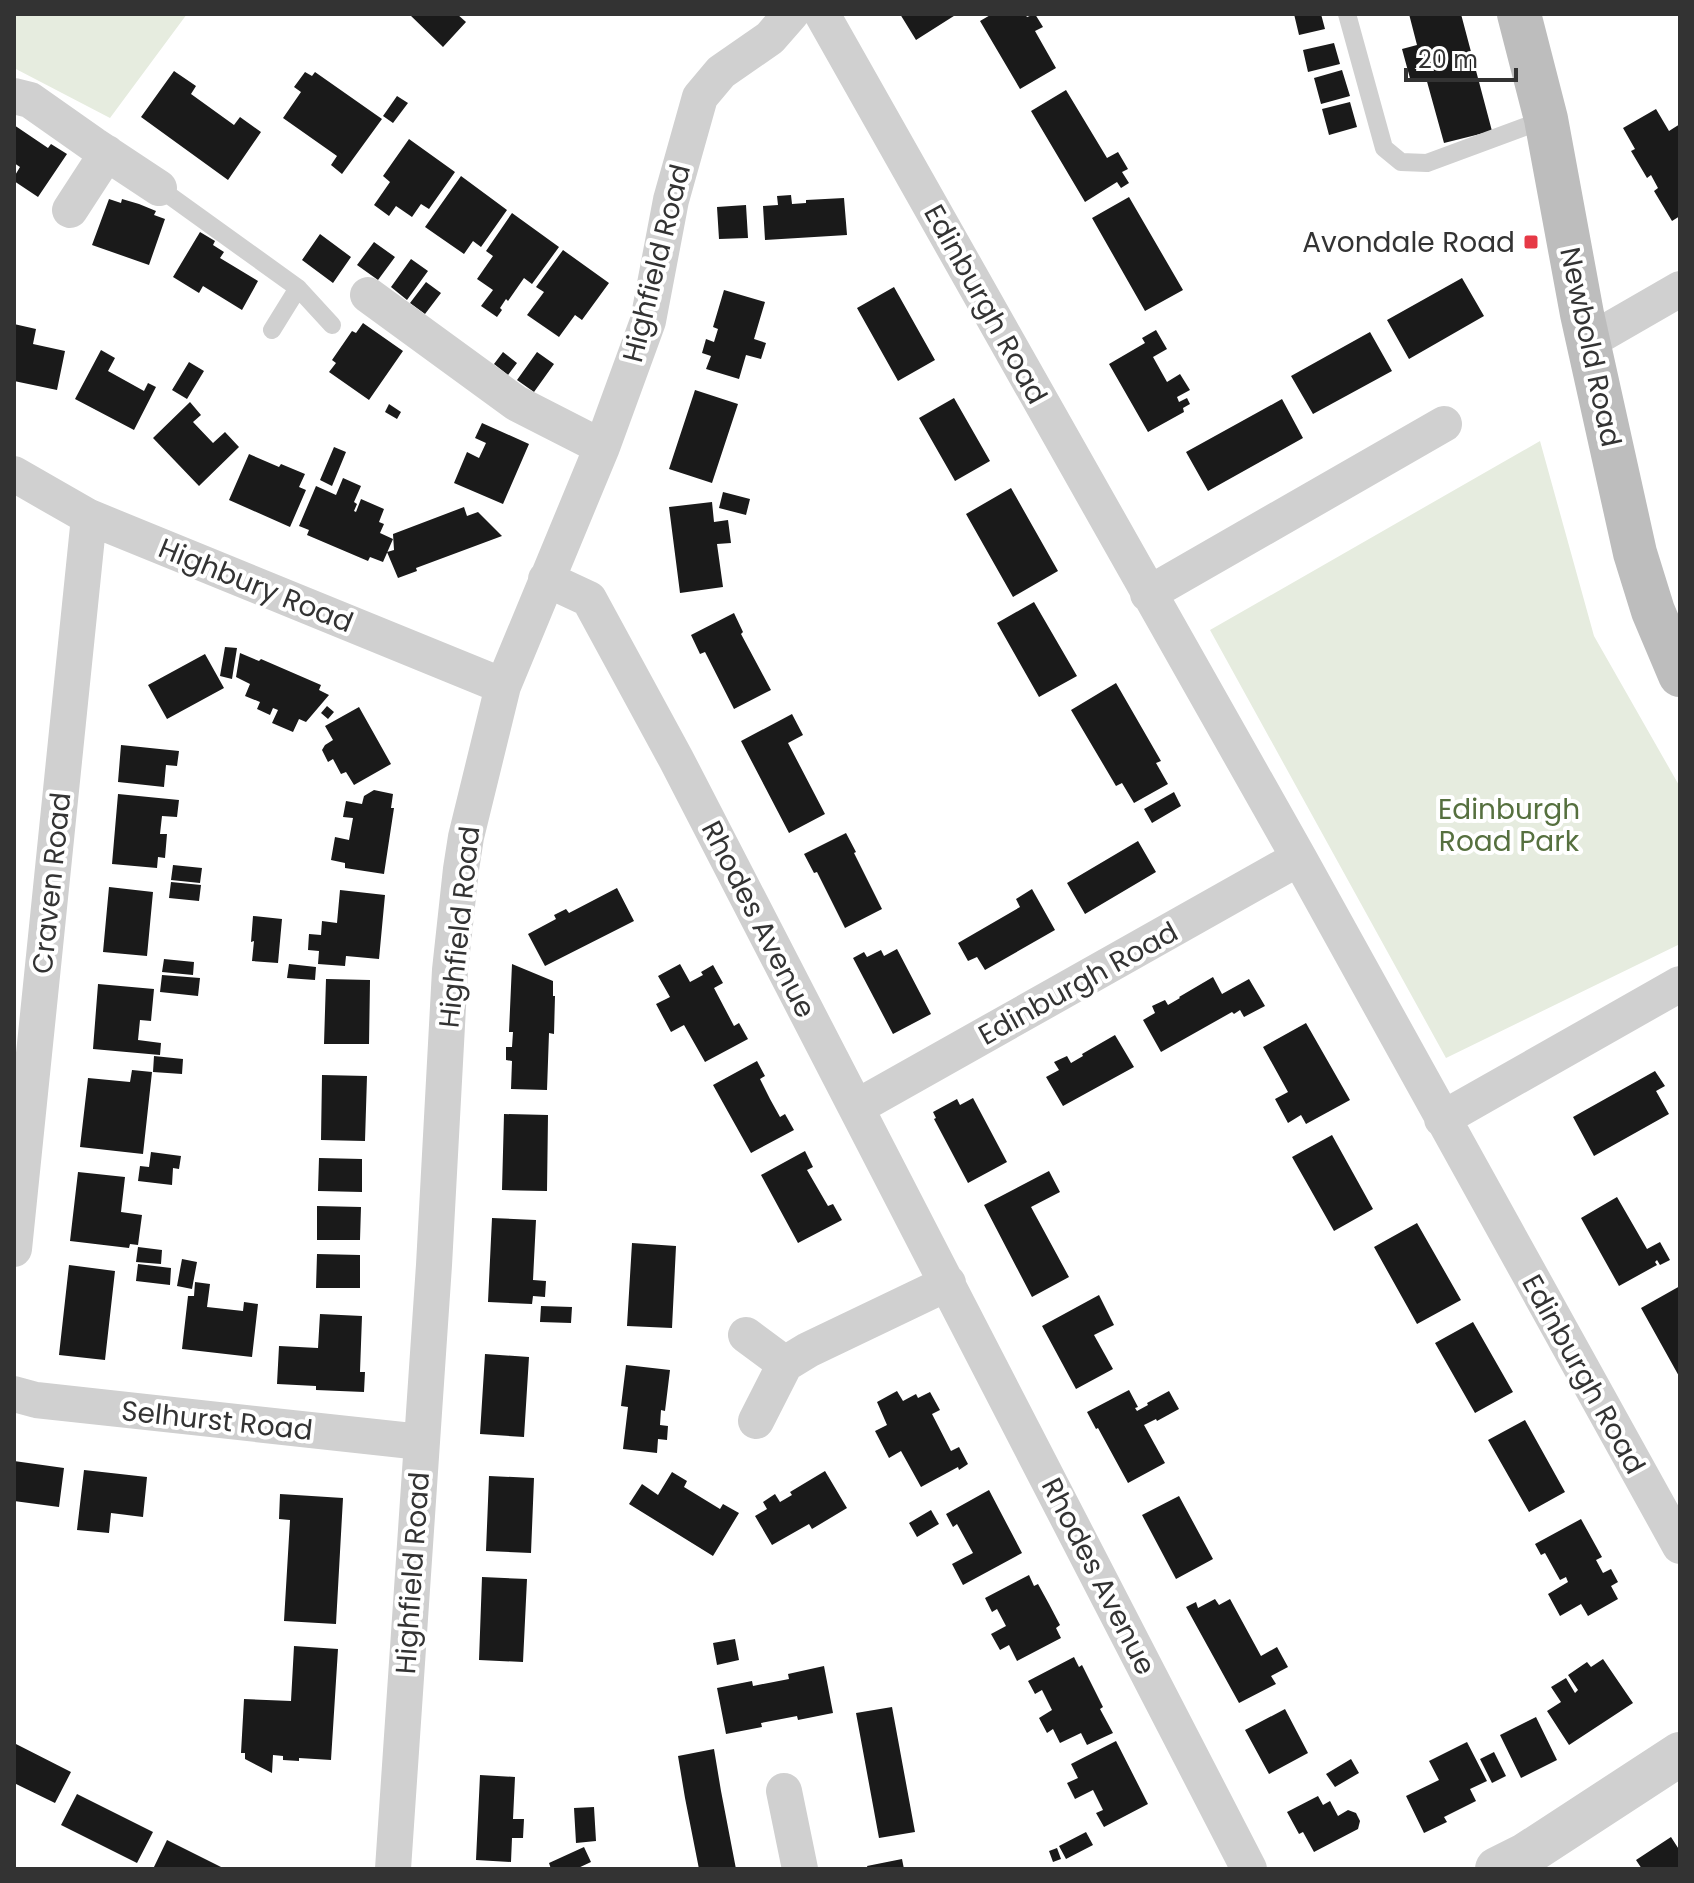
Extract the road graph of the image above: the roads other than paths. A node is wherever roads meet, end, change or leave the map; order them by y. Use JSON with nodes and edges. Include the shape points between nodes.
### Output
{"nodes":[{"id":1,"x":791,"y":14,"type":"edge"},
{"id":2,"x":822,"y":14,"type":"edge"},
{"id":3,"x":1347,"y":14,"type":"edge"},
{"id":4,"x":1519,"y":14,"type":"edge"},
{"id":5,"x":14,"y":96,"type":"edge"},
{"id":6,"x":1546,"y":119,"type":"junction"},
{"id":7,"x":107,"y":153,"type":"junction"},
{"id":8,"x":159,"y":188,"type":"joint"},
{"id":9,"x":70,"y":210,"type":"dead end"},
{"id":10,"x":298,"y":288,"type":"junction"},
{"id":11,"x":1680,"y":289,"type":"edge"},
{"id":12,"x":368,"y":295,"type":"dead end"},
{"id":13,"x":332,"y":325,"type":"dead end"},
{"id":14,"x":272,"y":330,"type":"dead end"},
{"id":15,"x":1588,"y":342,"type":"junction"},
{"id":16,"x":1444,"y":424,"type":"dead end"},
{"id":17,"x":602,"y":447,"type":"junction"},
{"id":18,"x":14,"y":474,"type":"edge"},
{"id":19,"x":89,"y":517,"type":"junction"},
{"id":20,"x":546,"y":579,"type":"junction"},
{"id":21,"x":1148,"y":594,"type":"junction"},
{"id":22,"x":1680,"y":675,"type":"edge"},
{"id":23,"x":503,"y":686,"type":"junction"},
{"id":24,"x":1299,"y":858,"type":"junction"},
{"id":25,"x":1680,"y":984,"type":"edge"},
{"id":26,"x":857,"y":1107,"type":"junction"},
{"id":27,"x":1442,"y":1119,"type":"junction"},
{"id":28,"x":14,"y":1249,"type":"edge"},
{"id":29,"x":948,"y":1283,"type":"junction"},
{"id":30,"x":746,"y":1335,"type":"dead end"},
{"id":31,"x":785,"y":1364,"type":"junction"},
{"id":32,"x":14,"y":1394,"type":"edge"},
{"id":33,"x":756,"y":1421,"type":"dead end"},
{"id":34,"x":421,"y":1442,"type":"junction"},
{"id":35,"x":1680,"y":1546,"type":"edge"},
{"id":36,"x":1680,"y":1754,"type":"edge"},
{"id":37,"x":784,"y":1791,"type":"dead end"},
{"id":38,"x":393,"y":1869,"type":"edge"},
{"id":39,"x":800,"y":1869,"type":"edge"},
{"id":40,"x":1249,"y":1869,"type":"edge"},
{"id":41,"x":1497,"y":1869,"type":"edge"}],
"edges":[{"from":1,"to":17,"type":"street","name":"Highfield Road","via":[[770,38],[721,72],[700,97],[671,200],[648,321]]},
{"from":2,"to":21,"type":"street","name":"Edinburgh Road"},
{"from":3,"to":6,"type":"lane","via":[[1384,148],[1401,162],[1427,163]]},
{"from":4,"to":6,"type":"main road","name":"Newbold Road"},
{"from":5,"to":7,"type":"street","via":[[30,100]]},
{"from":6,"to":15,"type":"main road","name":"Newbold Road"},
{"from":7,"to":8,"type":"street"},
{"from":7,"to":9,"type":"street"},
{"from":8,"to":10,"type":"lane"},
{"from":10,"to":13,"type":"lane"},
{"from":10,"to":14,"type":"lane"},
{"from":11,"to":15,"type":"street"},
{"from":12,"to":17,"type":"street","via":[[516,403]]},
{"from":15,"to":22,"type":"main road","name":"Newbold Road","via":[[1635,553]]},
{"from":16,"to":21,"type":"street"},
{"from":17,"to":20,"type":"street","name":"Highfield Road"},
{"from":18,"to":19,"type":"street","name":"Highbury Road"},
{"from":19,"to":23,"type":"street","name":"Highbury Road"},
{"from":19,"to":28,"type":"street","name":"Craven Road"},
{"from":20,"to":23,"type":"street","name":"Highfield Road"},
{"from":20,"to":26,"type":"street","name":"Rhodes Avenue","via":[[589,599]]},
{"from":21,"to":24,"type":"street","name":"Edinburgh Road"},
{"from":23,"to":34,"type":"street","name":"Highfield Road","via":[[459,884]]},
{"from":24,"to":26,"type":"street","name":"Edinburgh Road"},
{"from":24,"to":27,"type":"street","name":"Edinburgh Road"},
{"from":25,"to":27,"type":"street"},
{"from":26,"to":29,"type":"street","name":"Rhodes Avenue"},
{"from":27,"to":35,"type":"street","name":"Edinburgh Road"},
{"from":29,"to":31,"type":"street"},
{"from":29,"to":40,"type":"street","name":"Rhodes Avenue"},
{"from":30,"to":31,"type":"street"},
{"from":31,"to":33,"type":"street"},
{"from":32,"to":34,"type":"street","name":"Selhurst Road"},
{"from":34,"to":38,"type":"street","name":"Highfield Road"},
{"from":36,"to":41,"type":"street"},
{"from":37,"to":39,"type":"street"}]}
